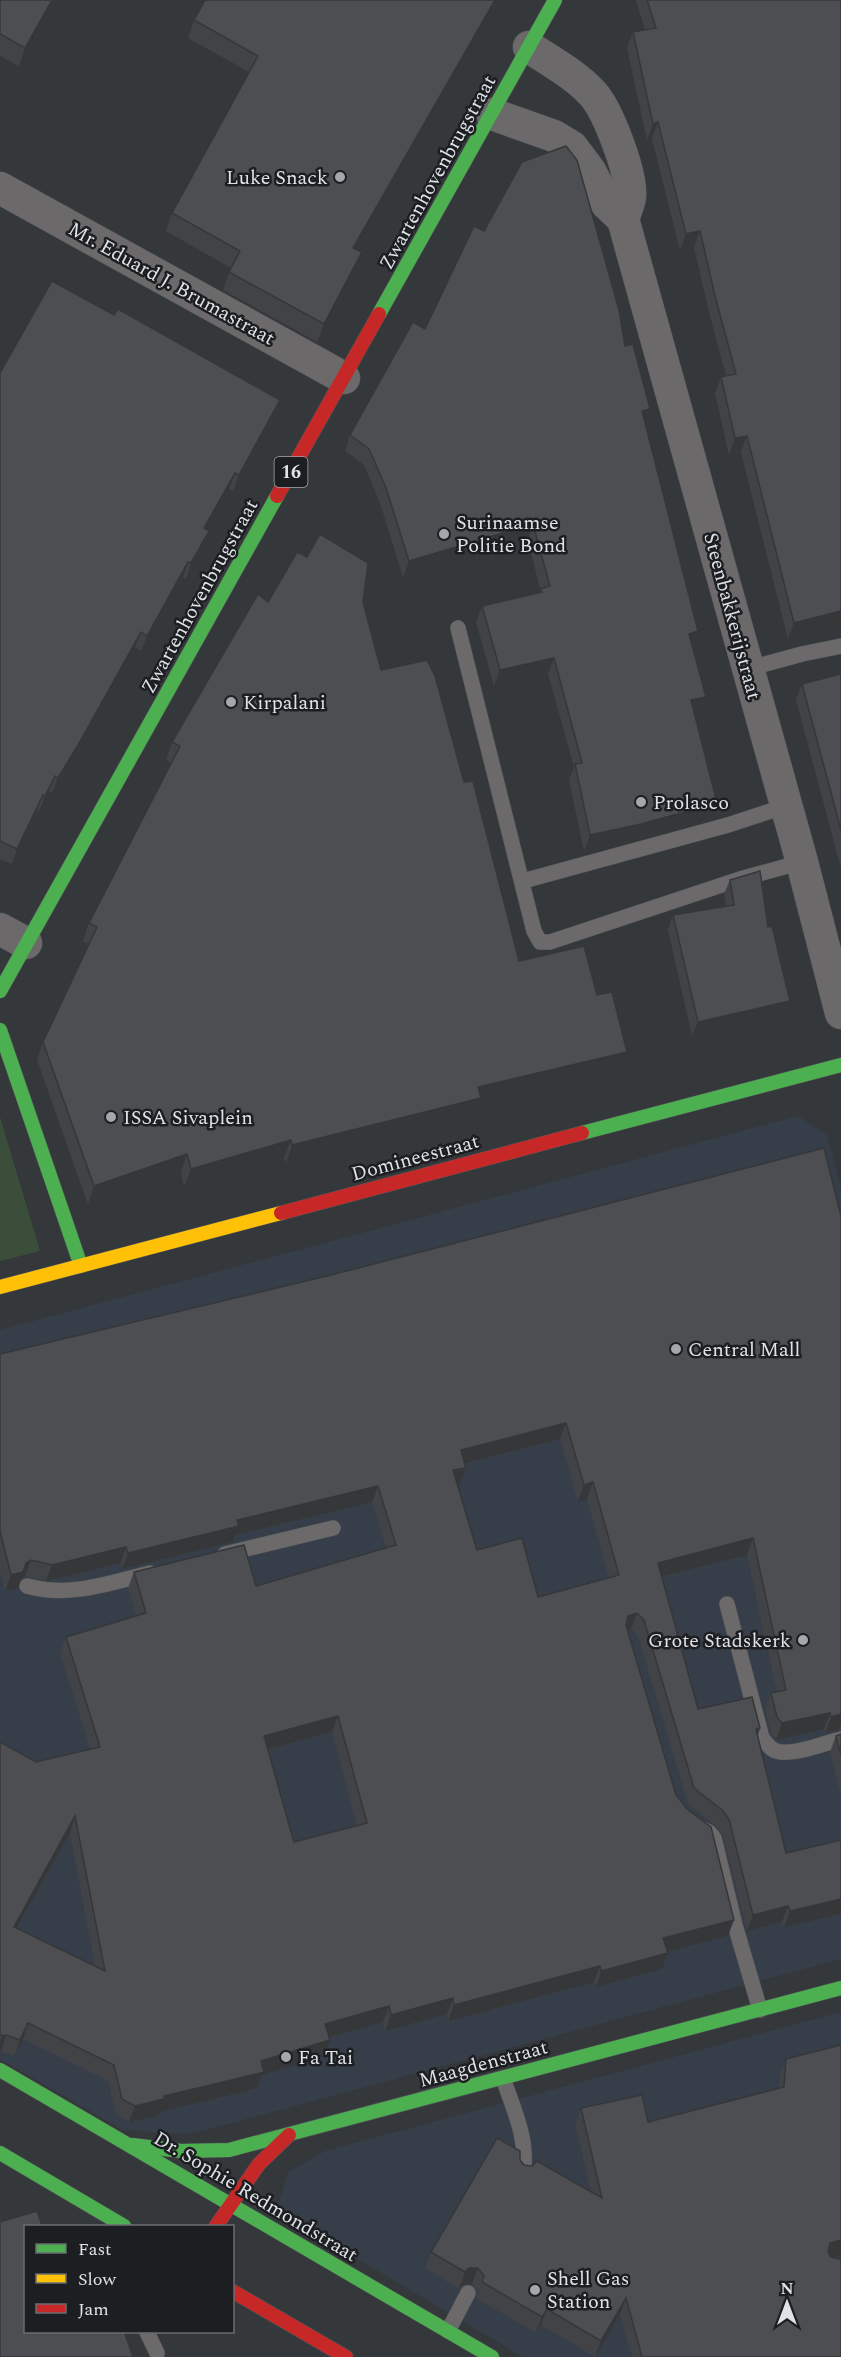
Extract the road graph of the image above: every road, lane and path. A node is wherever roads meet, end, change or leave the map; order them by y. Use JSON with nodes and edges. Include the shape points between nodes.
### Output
{"nodes":[{"id":1,"x":555,"y":0,"type":"edge"},
{"id":2,"x":529,"y":47,"type":"junction"},
{"id":3,"x":492,"y":114,"type":"junction"},
{"id":4,"x":0,"y":188,"type":"edge"},
{"id":5,"x":623,"y":219,"type":"junction"},
{"id":6,"x":344,"y":378,"type":"junction"},
{"id":7,"x":458,"y":628,"type":"dead end"},
{"id":8,"x":841,"y":646,"type":"edge"},
{"id":9,"x":747,"y":669,"type":"junction"},
{"id":10,"x":786,"y":806,"type":"junction"},
{"id":11,"x":802,"y":862,"type":"junction"},
{"id":12,"x":523,"y":881,"type":"junction"},
{"id":13,"x":13,"y":936,"type":"edge"},
{"id":14,"x":0,"y":992,"type":"edge"},
{"id":15,"x":841,"y":1013,"type":"edge"},
{"id":16,"x":0,"y":1030,"type":"edge"},
{"id":17,"x":841,"y":1065,"type":"edge"},
{"id":18,"x":81,"y":1266,"type":"junction"},
{"id":19,"x":0,"y":1287,"type":"edge"},
{"id":20,"x":333,"y":1528,"type":"dead end"},
{"id":21,"x":206,"y":1559,"type":"edge"},
{"id":22,"x":159,"y":1570,"type":"edge"},
{"id":23,"x":27,"y":1586,"type":"edge"},
{"id":24,"x":727,"y":1604,"type":"dead end"},
{"id":25,"x":841,"y":1738,"type":"edge"},
{"id":26,"x":685,"y":1817,"type":"edge"},
{"id":27,"x":841,"y":1988,"type":"edge"},
{"id":28,"x":760,"y":2010,"type":"junction"},
{"id":29,"x":0,"y":2070,"type":"edge"},
{"id":30,"x":503,"y":2078,"type":"junction"},
{"id":31,"x":289,"y":2135,"type":"junction"},
{"id":32,"x":132,"y":2145,"type":"junction"},
{"id":33,"x":0,"y":2153,"type":"edge"},
{"id":34,"x":523,"y":2173,"type":"edge"},
{"id":35,"x":231,"y":2205,"type":"junction"},
{"id":36,"x":122,"y":2225,"type":"edge"},
{"id":37,"x":217,"y":2225,"type":"edge"},
{"id":38,"x":234,"y":2292,"type":"edge"},
{"id":39,"x":468,"y":2294,"type":"edge"},
{"id":40,"x":448,"y":2331,"type":"junction"},
{"id":41,"x":148,"y":2333,"type":"edge"},
{"id":42,"x":325,"y":2352,"type":"edge"},
{"id":43,"x":157,"y":2353,"type":"dead end"},
{"id":44,"x":492,"y":2357,"type":"edge"}],
"edges":[{"from":1,"to":2,"type":"street","name":"Zwartenhovenbrugstraat","number":"16"},
{"from":2,"to":3,"type":"street","name":"Zwartenhovenbrugstraat","number":"16"},
{"from":2,"to":5,"type":"street","name":"Steenbakkerijstraat","via":[[583,84],[602,106],[626,173],[630,197]]},
{"from":3,"to":5,"type":"street","name":"Steenbakkerijstraat","via":[[554,136],[572,147],[608,204]]},
{"from":3,"to":6,"type":"street","name":"Zwartenhovenbrugstraat","number":"16"},
{"from":4,"to":6,"type":"street","name":"Mr. Eduard J. Brumastraat"},
{"from":5,"to":9,"type":"street","name":"Steenbakkerijstraat"},
{"from":6,"to":13,"type":"street","name":"Zwartenhovenbrugstraat","number":"16"},
{"from":7,"to":12,"type":"lane"},
{"from":8,"to":9,"type":"lane"},
{"from":9,"to":10,"type":"street","name":"Steenbakkerijstraat"},
{"from":10,"to":11,"type":"street","name":"Steenbakkerijstraat"},
{"from":10,"to":12,"type":"lane"},
{"from":11,"to":12,"type":"lane","via":[[550,942],[540,942],[534,931]]},
{"from":11,"to":15,"type":"street","name":"Steenbakkerijstraat"},
{"from":13,"to":14,"type":"street","name":"Zwartenhovenbrugstraat","number":"16"},
{"from":16,"to":18,"type":"street"},
{"from":17,"to":18,"type":"street","name":"Domineestraat"},
{"from":18,"to":19,"type":"street","name":"Domineestraat"},
{"from":20,"to":21,"type":"lane"},
{"from":22,"to":23,"type":"lane","via":[[78,1590],[44,1591]]},
{"from":24,"to":25,"type":"lane","via":[[762,1738],[772,1749],[782,1752]]},
{"from":26,"to":28,"type":"lane","via":[[714,1838]]},
{"from":27,"to":28,"type":"street","name":"Maagdenstraat"},
{"from":28,"to":30,"type":"street","name":"Maagdenstraat"},
{"from":29,"to":32,"type":"street","name":"Dr. Sophie Redmondstraat"},
{"from":30,"to":31,"type":"street","name":"Maagdenstraat"},
{"from":30,"to":34,"type":"lane","via":[[523,2141]]},
{"from":31,"to":32,"type":"street","name":"Maagdenstraat","via":[[229,2150],[181,2151]]},
{"from":31,"to":35,"type":"street","via":[[259,2164]]},
{"from":32,"to":35,"type":"street","name":"Dr. Sophie Redmondstraat"},
{"from":33,"to":36,"type":"street"},
{"from":35,"to":37,"type":"street"},
{"from":35,"to":40,"type":"street","name":"Dr. Sophie Redmondstraat"},
{"from":38,"to":42,"type":"street"},
{"from":39,"to":40,"type":"lane"},
{"from":40,"to":44,"type":"street","name":"Dr. Sophie Redmondstraat"},
{"from":41,"to":43,"type":"lane"}]}
